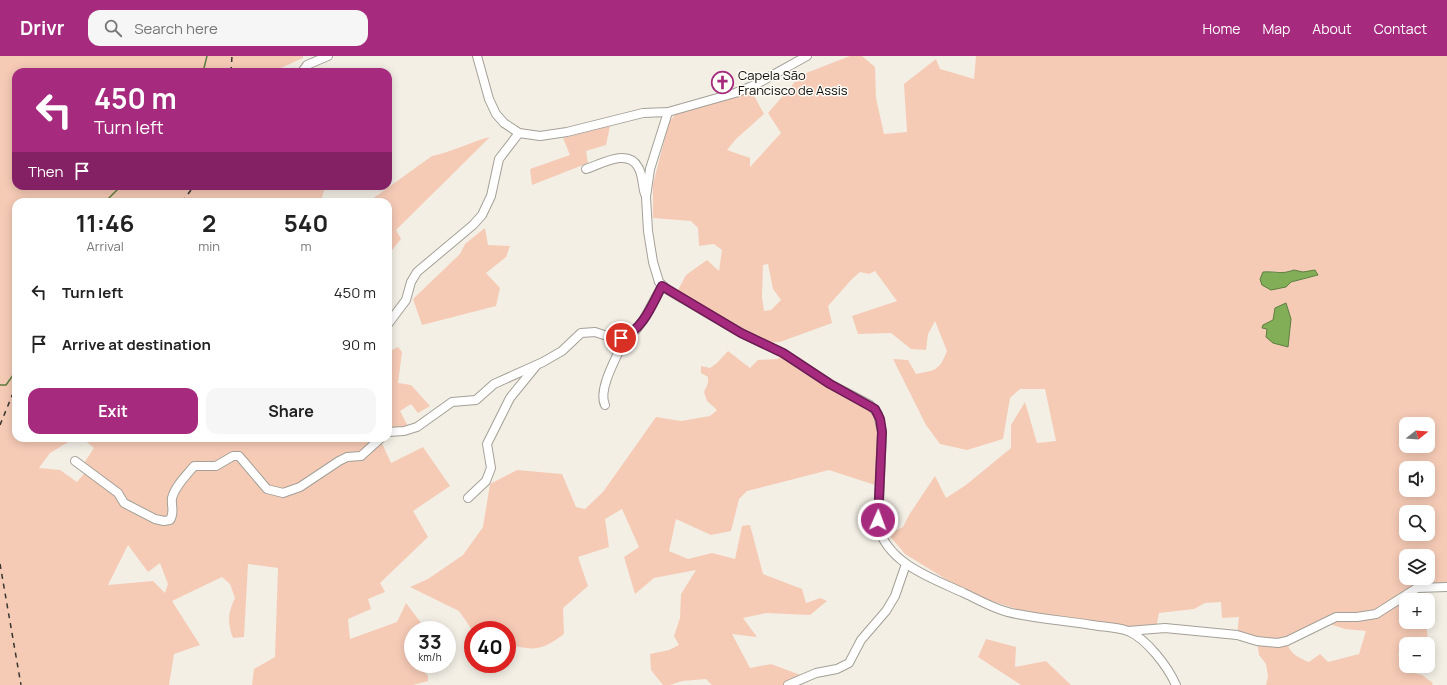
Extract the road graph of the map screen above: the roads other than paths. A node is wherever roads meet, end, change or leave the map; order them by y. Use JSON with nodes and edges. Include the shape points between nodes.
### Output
{"nodes":[{"id":1,"x":328,"y":56,"type":"edge"},
{"id":2,"x":477,"y":56,"type":"edge"},
{"id":3,"x":807,"y":56,"type":"edge"},
{"id":4,"x":305,"y":68,"type":"edge"},
{"id":5,"x":668,"y":112,"type":"junction"},
{"id":6,"x":519,"y":132,"type":"junction"},
{"id":7,"x":586,"y":169,"type":"dead end"},
{"id":8,"x":646,"y":197,"type":"junction"},
{"id":9,"x":662,"y":286,"type":"junction"},
{"id":10,"x":392,"y":319,"type":"edge"},
{"id":11,"x":626,"y":336,"type":"junction"},
{"id":12,"x":537,"y":365,"type":"junction"},
{"id":13,"x":605,"y":405,"type":"dead end"},
{"id":14,"x":392,"y":432,"type":"edge"},
{"id":15,"x":377,"y":442,"type":"edge"},
{"id":16,"x":75,"y":461,"type":"dead end"},
{"id":17,"x":468,"y":498,"type":"dead end"},
{"id":18,"x":906,"y":564,"type":"junction"},
{"id":19,"x":1447,"y":587,"type":"edge"},
{"id":20,"x":1128,"y":631,"type":"junction"},
{"id":21,"x":788,"y":685,"type":"edge"},
{"id":22,"x":1176,"y":685,"type":"edge"}],
"edges":[{"from":1,"to":4,"type":"street"},
{"from":2,"to":6,"type":"street","via":[[496,114],[504,123]]},
{"from":3,"to":5,"type":"street","via":[[745,90]]},
{"from":5,"to":6,"type":"street","via":[[643,113],[548,135],[526,135]]},
{"from":5,"to":8,"type":"street","via":[[650,169]]},
{"from":6,"to":10,"type":"street","via":[[499,159],[491,196],[482,215],[417,272],[406,300]]},
{"from":7,"to":8,"type":"street","via":[[619,158],[628,158],[638,167]]},
{"from":8,"to":9,"type":"street","via":[[650,246],[656,275]]},
{"from":9,"to":11,"type":"street","via":[[644,319],[636,330]]},
{"from":9,"to":18,"type":"street","via":[[741,333],[783,353],[830,384],[875,409],[882,432],[878,526],[886,542]]},
{"from":11,"to":12,"type":"street","via":[[616,339],[585,332],[577,335],[562,351]]},
{"from":11,"to":13,"type":"street","via":[[606,380],[603,398]]},
{"from":12,"to":14,"type":"street","via":[[494,384],[476,400],[452,402],[417,427]]},
{"from":12,"to":17,"type":"street","via":[[510,398],[487,444],[491,468],[486,482]]},
{"from":15,"to":16,"type":"street","via":[[361,456],[347,457],[300,487],[283,493],[267,489],[239,456],[233,456],[216,466],[194,466],[175,491],[172,500],[174,514],[170,520],[164,521],[124,503],[118,493]]},
{"from":18,"to":20,"type":"street","via":[[927,577],[1008,612]]},
{"from":18,"to":21,"type":"street","via":[[895,596],[886,611],[861,640],[849,663]]},
{"from":19,"to":20,"type":"street","via":[[1417,588],[1376,614],[1336,616],[1278,643],[1257,641],[1237,635],[1166,628]]},
{"from":20,"to":22,"type":"street","via":[[1155,652]]}]}
